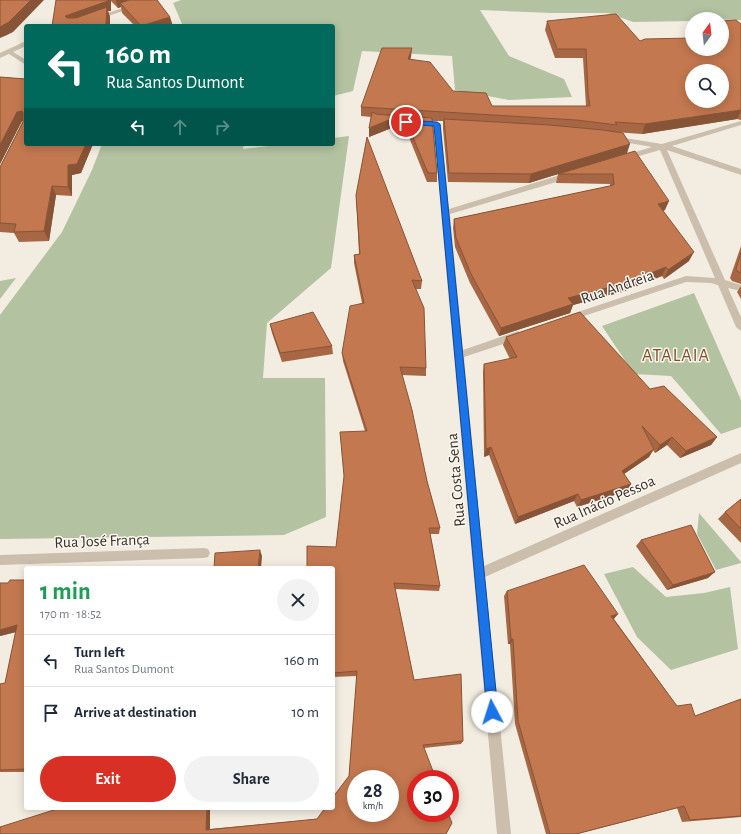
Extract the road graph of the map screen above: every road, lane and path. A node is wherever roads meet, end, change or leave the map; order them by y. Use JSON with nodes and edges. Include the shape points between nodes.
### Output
{"nodes":[{"id":1,"x":152,"y":0,"type":"edge"},
{"id":2,"x":79,"y":24,"type":"edge"},
{"id":3,"x":24,"y":44,"type":"edge"},
{"id":4,"x":8,"y":51,"type":"junction"},
{"id":5,"x":0,"y":56,"type":"edge"},
{"id":6,"x":24,"y":62,"type":"edge"},
{"id":7,"x":376,"y":120,"type":"edge"},
{"id":8,"x":741,"y":123,"type":"edge"},
{"id":9,"x":603,"y":136,"type":"edge"},
{"id":10,"x":662,"y":147,"type":"junction"},
{"id":11,"x":618,"y":161,"type":"edge"},
{"id":12,"x":580,"y":172,"type":"edge"},
{"id":13,"x":741,"y":172,"type":"edge"},
{"id":14,"x":445,"y":213,"type":"junction"},
{"id":15,"x":722,"y":283,"type":"junction"},
{"id":16,"x":741,"y":288,"type":"edge"},
{"id":17,"x":563,"y":320,"type":"edge"},
{"id":18,"x":741,"y":327,"type":"edge"},
{"id":19,"x":526,"y":333,"type":"edge"},
{"id":20,"x":459,"y":355,"type":"junction"},
{"id":21,"x":741,"y":458,"type":"edge"},
{"id":22,"x":204,"y":552,"type":"dead end"},
{"id":23,"x":0,"y":560,"type":"edge"},
{"id":24,"x":479,"y":574,"type":"junction"},
{"id":25,"x":504,"y":834,"type":"edge"}],
"edges":[{"from":1,"to":2,"type":"street"},
{"from":3,"to":4,"type":"street"},
{"from":4,"to":5,"type":"street"},
{"from":4,"to":6,"type":"street"},
{"from":7,"to":14,"type":"street","name":"Rua Costa Sena","via":[[441,124]]},
{"from":8,"to":10,"type":"street"},
{"from":9,"to":10,"type":"street"},
{"from":10,"to":11,"type":"street"},
{"from":10,"to":13,"type":"street"},
{"from":10,"to":15,"type":"street"},
{"from":12,"to":14,"type":"street"},
{"from":14,"to":20,"type":"street","name":"Rua Costa Sena"},
{"from":15,"to":16,"type":"street","name":"Rua Andreia"},
{"from":15,"to":17,"type":"street","name":"Rua Andreia","via":[[686,280]]},
{"from":15,"to":18,"type":"street"},
{"from":19,"to":20,"type":"street"},
{"from":20,"to":24,"type":"street","name":"Rua Costa Sena"},
{"from":21,"to":24,"type":"street","name":"Rua Inácio Pessoa"},
{"from":22,"to":23,"type":"street","name":"Rua José França"},
{"from":24,"to":25,"type":"street","name":"Rua Costa Sena"}]}
